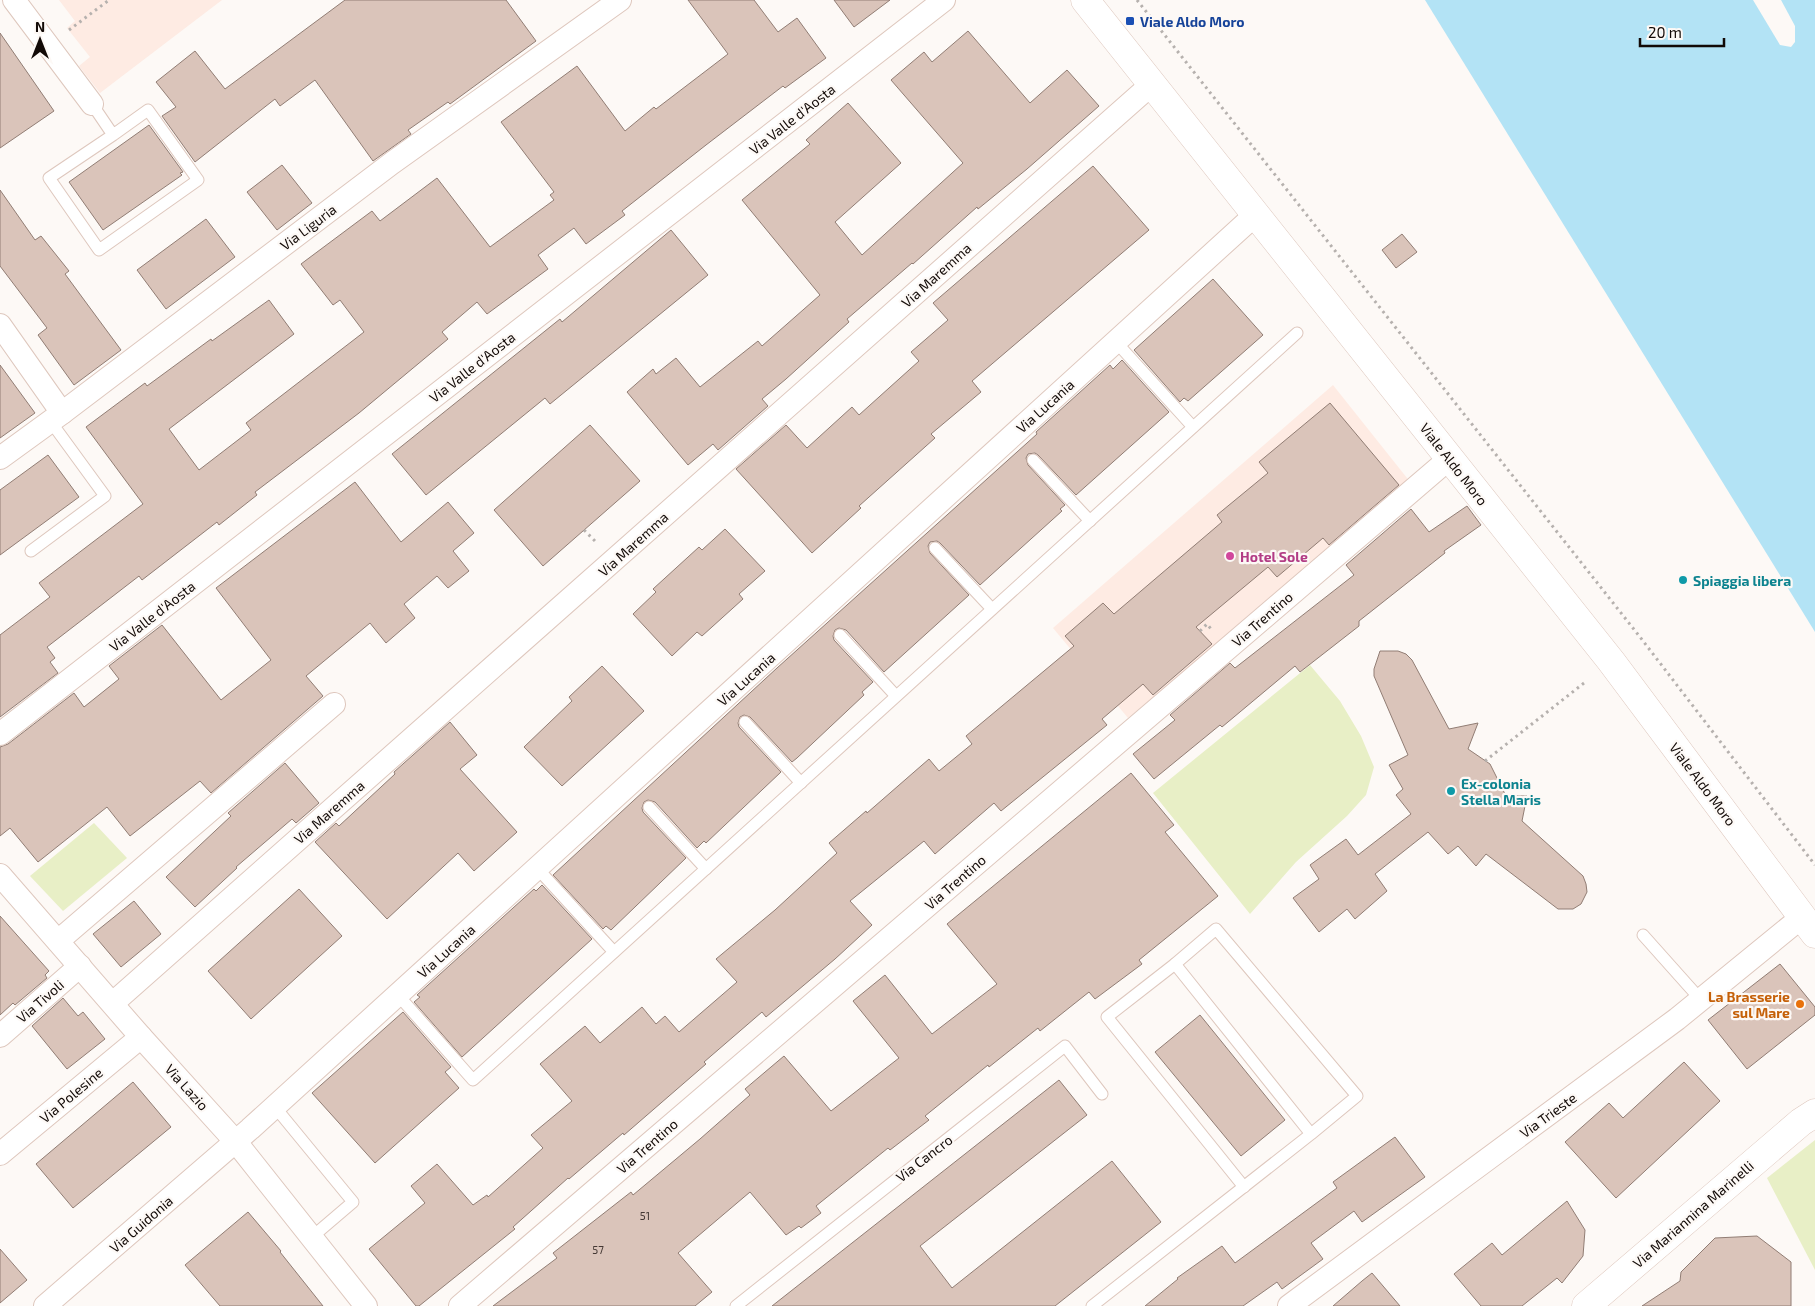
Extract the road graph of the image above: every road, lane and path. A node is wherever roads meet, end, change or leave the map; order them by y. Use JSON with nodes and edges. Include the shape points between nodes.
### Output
{"nodes":[{"id":1,"x":14,"y":0,"type":"edge"},
{"id":2,"x":109,"y":0,"type":"edge"},
{"id":3,"x":620,"y":0,"type":"edge"},
{"id":4,"x":944,"y":0,"type":"edge"},
{"id":5,"x":1086,"y":0,"type":"edge"},
{"id":6,"x":1137,"y":0,"type":"edge"},
{"id":7,"x":69,"y":30,"type":"dead end"},
{"id":8,"x":1152,"y":84,"type":"junction"},
{"id":9,"x":92,"y":104,"type":"joint"},
{"id":10,"x":113,"y":135,"type":"junction"},
{"id":11,"x":1255,"y":215,"type":"junction"},
{"id":12,"x":0,"y":325,"type":"edge"},
{"id":13,"x":1297,"y":333,"type":"dead end"},
{"id":14,"x":1116,"y":342,"type":"junction"},
{"id":15,"x":56,"y":418,"type":"junction"},
{"id":16,"x":1193,"y":427,"type":"junction"},
{"id":17,"x":0,"y":458,"type":"edge"},
{"id":18,"x":1450,"y":458,"type":"junction"},
{"id":19,"x":1033,"y":460,"type":"dead end"},
{"id":20,"x":1090,"y":521,"type":"junction"},
{"id":21,"x":935,"y":548,"type":"dead end"},
{"id":22,"x":31,"y":551,"type":"dead end"},
{"id":23,"x":992,"y":609,"type":"junction"},
{"id":24,"x":840,"y":636,"type":"dead end"},
{"id":25,"x":1584,"y":683,"type":"dead end"},
{"id":26,"x":896,"y":696,"type":"junction"},
{"id":27,"x":334,"y":704,"type":"dead end"},
{"id":28,"x":745,"y":722,"type":"dead end"},
{"id":29,"x":0,"y":734,"type":"edge"},
{"id":30,"x":1485,"y":761,"type":"dead end"},
{"id":31,"x":802,"y":782,"type":"junction"},
{"id":32,"x":649,"y":807,"type":"dead end"},
{"id":33,"x":1815,"y":866,"type":"edge"},
{"id":34,"x":537,"y":868,"type":"junction"},
{"id":35,"x":706,"y":869,"type":"junction"},
{"id":36,"x":0,"y":875,"type":"edge"},
{"id":37,"x":1809,"y":926,"type":"edge"},
{"id":38,"x":1643,"y":935,"type":"dead end"},
{"id":39,"x":58,"y":941,"type":"junction"},
{"id":40,"x":614,"y":952,"type":"junction"},
{"id":41,"x":1175,"y":964,"type":"junction"},
{"id":42,"x":80,"y":966,"type":"junction"},
{"id":43,"x":398,"y":995,"type":"junction"},
{"id":44,"x":1701,"y":1000,"type":"junction"},
{"id":45,"x":113,"y":1003,"type":"junction"},
{"id":46,"x":0,"y":1036,"type":"edge"},
{"id":47,"x":141,"y":1037,"type":"junction"},
{"id":48,"x":1102,"y":1094,"type":"dead end"},
{"id":49,"x":274,"y":1107,"type":"junction"},
{"id":50,"x":1810,"y":1112,"type":"edge"},
{"id":51,"x":1312,"y":1134,"type":"junction"},
{"id":52,"x":236,"y":1142,"type":"junction"},
{"id":53,"x":0,"y":1154,"type":"edge"},
{"id":54,"x":1244,"y":1187,"type":"junction"},
{"id":55,"x":312,"y":1237,"type":"junction"},
{"id":56,"x":737,"y":1305,"type":"edge"},
{"id":57,"x":45,"y":1306,"type":"edge"},
{"id":58,"x":366,"y":1306,"type":"edge"},
{"id":59,"x":460,"y":1306,"type":"edge"},
{"id":60,"x":1092,"y":1306,"type":"edge"},
{"id":61,"x":1289,"y":1306,"type":"edge"},
{"id":62,"x":1586,"y":1306,"type":"edge"}],
"edges":[{"from":1,"to":9,"type":"street"},
{"from":2,"to":7,"type":"path"},
{"from":3,"to":15,"type":"street","name":"Via Liguria","via":[[392,163]]},
{"from":4,"to":29,"type":"street","name":"Via Valle d'Aosta"},
{"from":5,"to":8,"type":"street","name":"Viale Aldo Moro"},
{"from":6,"to":33,"type":"path","via":[[1640,637]]},
{"from":8,"to":11,"type":"street","name":"Viale Aldo Moro"},
{"from":8,"to":45,"type":"street","name":"Via Maremma"},
{"from":9,"to":10,"type":"lane"},
{"from":10,"to":10,"type":"lane","via":[[49,178],[99,250],[198,180],[148,110]]},
{"from":11,"to":14,"type":"street","name":"Via Lucania"},
{"from":11,"to":18,"type":"street","name":"Viale Aldo Moro"},
{"from":12,"to":15,"type":"street"},
{"from":13,"to":16,"type":"lane"},
{"from":14,"to":16,"type":"lane"},
{"from":14,"to":34,"type":"street","name":"Via Lucania"},
{"from":15,"to":17,"type":"street","name":"Via Liguria"},
{"from":15,"to":22,"type":"lane","via":[[105,496]]},
{"from":16,"to":20,"type":"lane"},
{"from":18,"to":37,"type":"street","name":"Viale Aldo Moro","via":[[1611,661]]},
{"from":18,"to":59,"type":"street","name":"Via Trentino"},
{"from":19,"to":20,"type":"lane"},
{"from":20,"to":23,"type":"lane"},
{"from":21,"to":23,"type":"lane"},
{"from":23,"to":26,"type":"lane"},
{"from":24,"to":26,"type":"lane"},
{"from":25,"to":30,"type":"path"},
{"from":26,"to":31,"type":"lane"},
{"from":27,"to":39,"type":"street"},
{"from":28,"to":31,"type":"lane"},
{"from":31,"to":35,"type":"lane"},
{"from":32,"to":35,"type":"lane"},
{"from":34,"to":40,"type":"lane"},
{"from":34,"to":43,"type":"street","name":"Via Lucania"},
{"from":35,"to":40,"type":"lane"},
{"from":36,"to":39,"type":"street","name":"Via Lazio"},
{"from":37,"to":44,"type":"street","name":"Via Trieste"},
{"from":38,"to":44,"type":"lane"},
{"from":39,"to":42,"type":"street","name":"Via Lazio"},
{"from":40,"to":43,"type":"lane","via":[[473,1080]]},
{"from":41,"to":51,"type":"lane"},
{"from":41,"to":51,"type":"lane","via":[[1216,929],[1357,1096]]},
{"from":41,"to":54,"type":"lane","via":[[1107,1017]]},
{"from":42,"to":45,"type":"street","name":"Via Lazio"},
{"from":42,"to":46,"type":"street","name":"Via Tivoli"},
{"from":43,"to":49,"type":"street","name":"Via Lucania"},
{"from":44,"to":61,"type":"street","name":"Via Trieste"},
{"from":45,"to":47,"type":"street","name":"Via Lazio"},
{"from":47,"to":52,"type":"street","name":"Via Lazio"},
{"from":47,"to":53,"type":"street","name":"Via Polesine"},
{"from":48,"to":56,"type":"lane","name":"Via Cancro","via":[[1065,1046]]},
{"from":49,"to":52,"type":"street","name":"Via Lucania"},
{"from":49,"to":55,"type":"lane","via":[[353,1202]]},
{"from":50,"to":62,"type":"street","name":"Via Mariannina Marinelli"},
{"from":51,"to":54,"type":"lane"},
{"from":52,"to":55,"type":"street","name":"Via Lazio"},
{"from":52,"to":57,"type":"street","name":"Via Guidonia"},
{"from":54,"to":60,"type":"lane"},
{"from":55,"to":58,"type":"street","name":"Via Lazio"}]}
